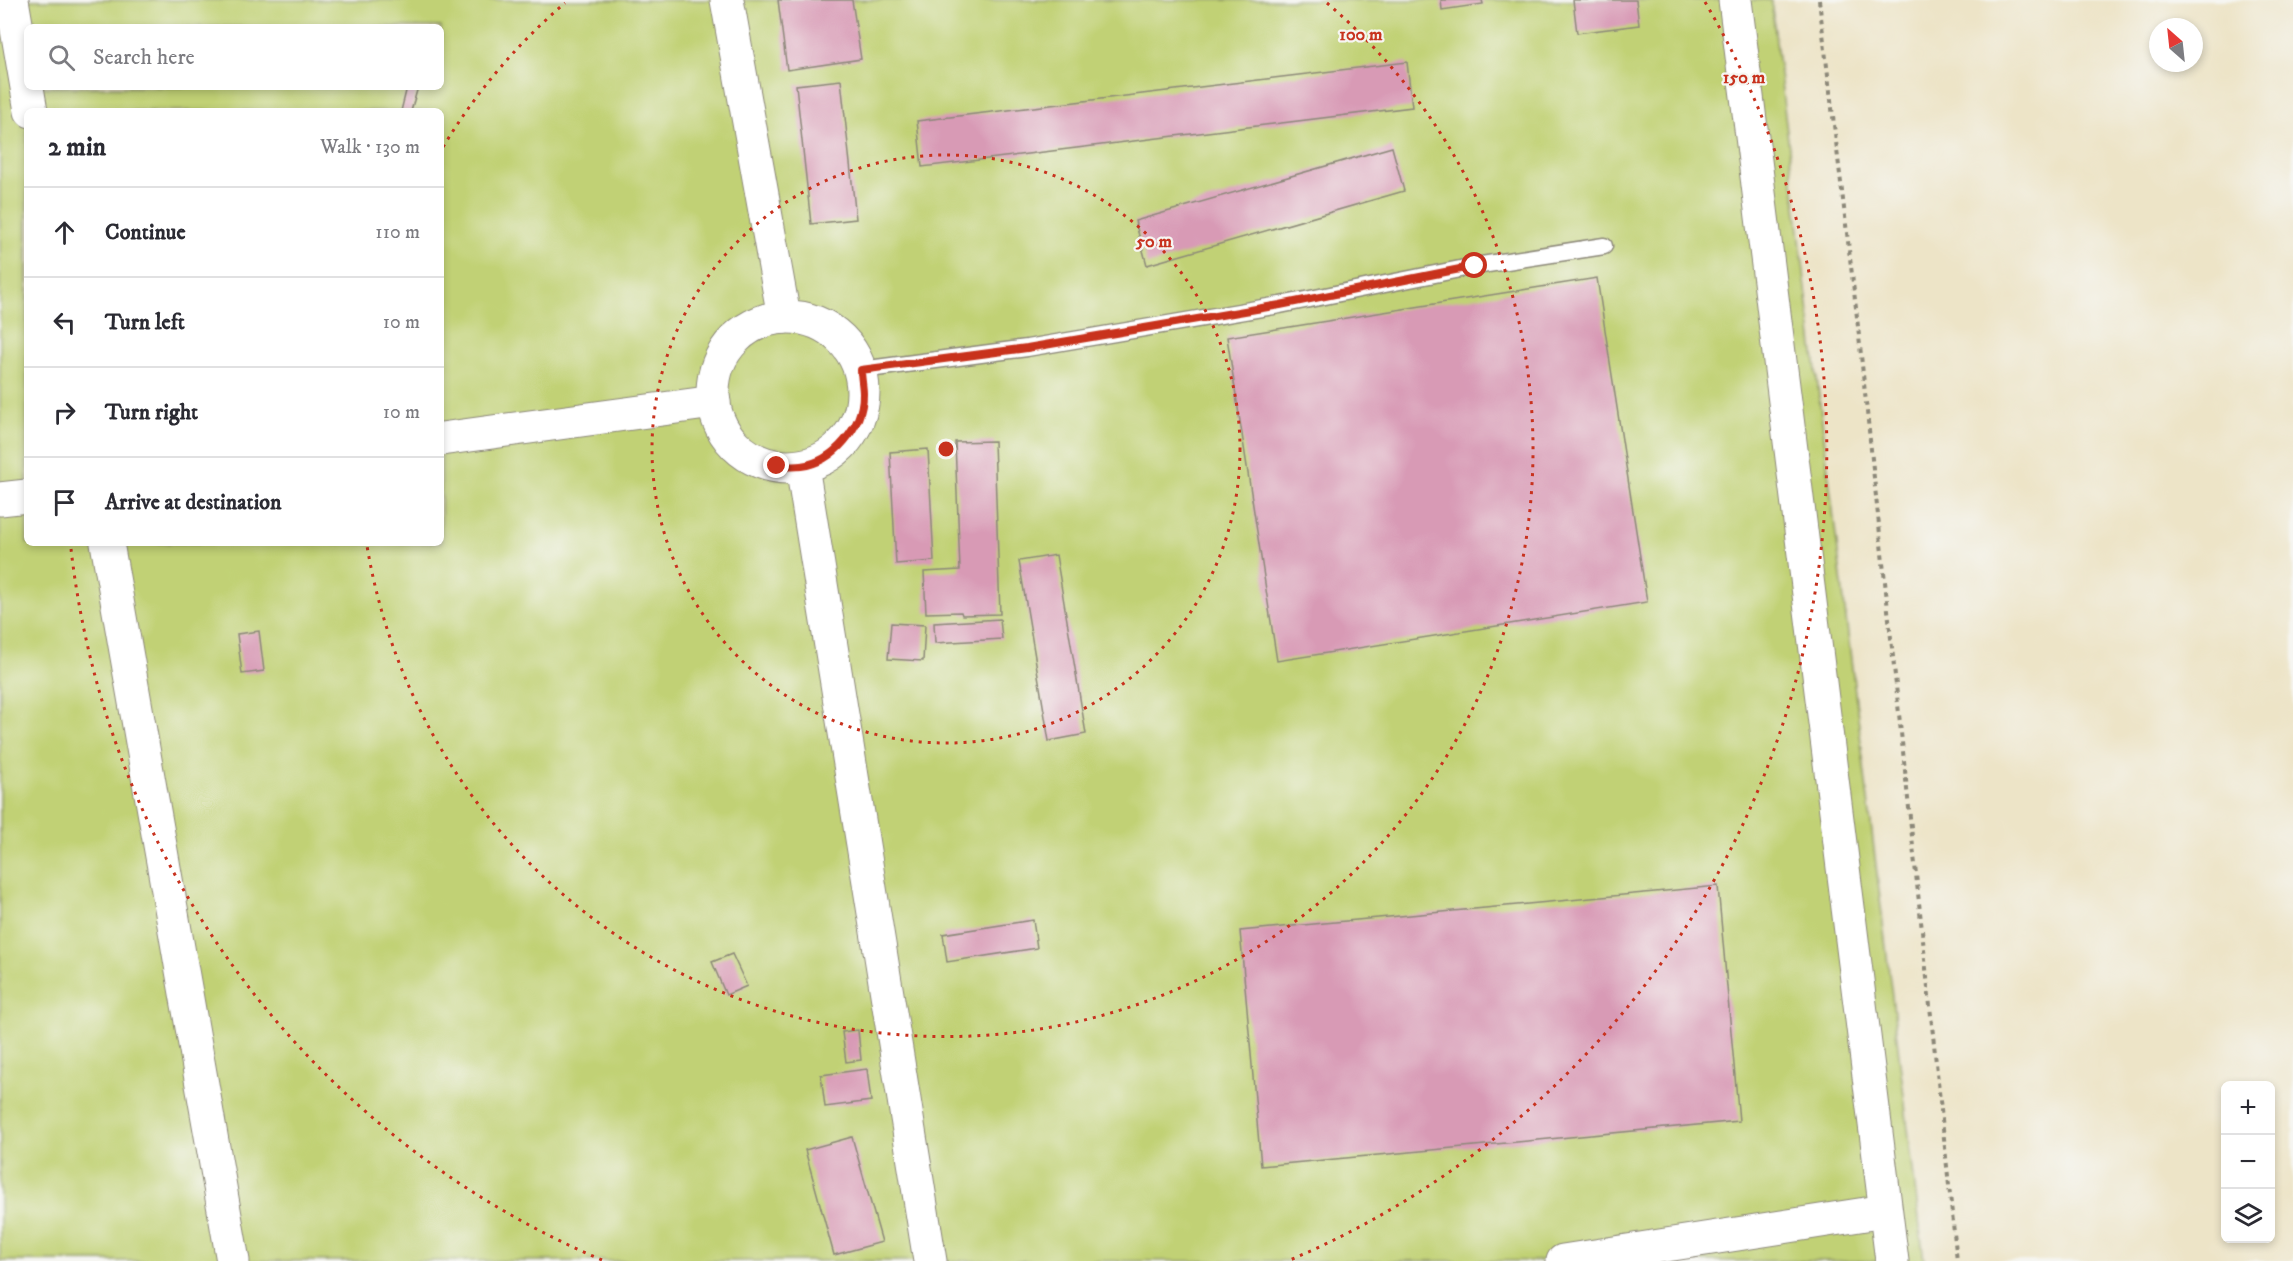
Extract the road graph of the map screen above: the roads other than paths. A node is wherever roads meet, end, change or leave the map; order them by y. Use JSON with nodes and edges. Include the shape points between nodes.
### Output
{"nodes":[{"id":1,"x":12,"y":0,"type":"edge"},
{"id":2,"x":727,"y":0,"type":"edge"},
{"id":3,"x":1735,"y":0,"type":"edge"},
{"id":4,"x":24,"y":70,"type":"edge"},
{"id":5,"x":27,"y":90,"type":"edge"},
{"id":6,"x":30,"y":108,"type":"edge"},
{"id":7,"x":1604,"y":246,"type":"dead end"},
{"id":8,"x":784,"y":317,"type":"junction"},
{"id":9,"x":861,"y":370,"type":"junction"},
{"id":10,"x":714,"y":402,"type":"junction"},
{"id":11,"x":444,"y":439,"type":"edge"},
{"id":12,"x":802,"y":466,"type":"junction"},
{"id":13,"x":24,"y":496,"type":"edge"},
{"id":14,"x":0,"y":499,"type":"edge"},
{"id":15,"x":108,"y":546,"type":"edge"},
{"id":16,"x":1886,"y":1211,"type":"junction"},
{"id":17,"x":233,"y":1261,"type":"edge"},
{"id":18,"x":930,"y":1261,"type":"edge"},
{"id":19,"x":1563,"y":1261,"type":"edge"},
{"id":20,"x":1892,"y":1261,"type":"edge"}],
"edges":[{"from":1,"to":4,"type":"street"},
{"from":2,"to":8,"type":"street"},
{"from":3,"to":16,"type":"street"},
{"from":5,"to":6,"type":"street"},
{"from":7,"to":9,"type":"lane","via":[[1050,344]]},
{"from":8,"to":9,"type":"street","via":[[809,320],[831,330],[849,348]]},
{"from":8,"to":10,"type":"street","via":[[760,322],[739,335],[723,354],[714,377]]},
{"from":9,"to":12,"type":"street","via":[[863,395],[858,420],[845,441],[825,457]]},
{"from":10,"to":11,"type":"street"},
{"from":10,"to":12,"type":"street","via":[[720,425],[734,445],[754,459],[777,466]]},
{"from":12,"to":18,"type":"street"},
{"from":13,"to":14,"type":"street"},
{"from":15,"to":17,"type":"street"},
{"from":16,"to":19,"type":"street"},
{"from":16,"to":20,"type":"street"}]}
